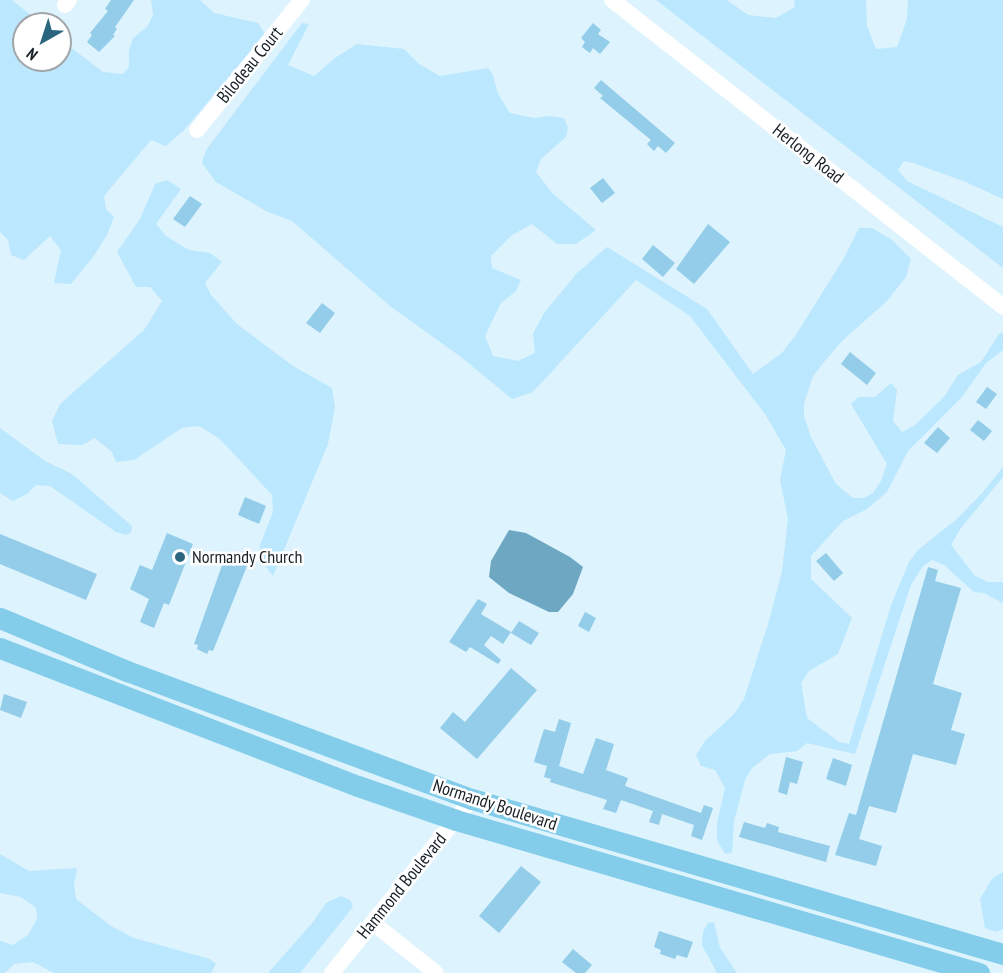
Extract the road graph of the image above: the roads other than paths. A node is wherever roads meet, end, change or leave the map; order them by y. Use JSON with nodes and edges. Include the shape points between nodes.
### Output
{"nodes":[{"id":1,"x":302,"y":0,"type":"edge"},
{"id":2,"x":612,"y":0,"type":"edge"},
{"id":3,"x":197,"y":130,"type":"dead end"},
{"id":4,"x":1003,"y":307,"type":"edge"},
{"id":5,"x":7,"y":621,"type":"edge"},
{"id":6,"x":0,"y":643,"type":"edge"},
{"id":7,"x":0,"y":648,"type":"edge"},
{"id":8,"x":240,"y":714,"type":"junction"},
{"id":9,"x":232,"y":738,"type":"junction"},
{"id":10,"x":472,"y":799,"type":"junction"},
{"id":11,"x":456,"y":820,"type":"junction"},
{"id":12,"x":373,"y":923,"type":"junction"},
{"id":13,"x":995,"y":951,"type":"edge"},
{"id":14,"x":332,"y":973,"type":"edge"},
{"id":15,"x":436,"y":973,"type":"edge"},
{"id":16,"x":980,"y":973,"type":"edge"}],
"edges":[{"from":1,"to":3,"type":"street","name":"Bilodeau Court"},
{"from":2,"to":4,"type":"street","name":"Herlong Road"},
{"from":5,"to":6,"type":"street"},
{"from":5,"to":8,"type":"main road","name":"Normandy Boulevard"},
{"from":7,"to":9,"type":"main road","name":"Normandy Boulevard"},
{"from":8,"to":9,"type":"main road"},
{"from":8,"to":10,"type":"main road","name":"Normandy Boulevard"},
{"from":9,"to":11,"type":"main road","name":"Normandy Boulevard"},
{"from":10,"to":11,"type":"street","name":"Hammond Boulevard"},
{"from":10,"to":13,"type":"main road","name":"Normandy Boulevard"},
{"from":11,"to":12,"type":"street","name":"Hammond Boulevard"},
{"from":11,"to":16,"type":"main road","name":"Normandy Boulevard"},
{"from":12,"to":14,"type":"street","name":"Hammond Boulevard"},
{"from":12,"to":15,"type":"street"},
{"from":13,"to":16,"type":"main road"}]}
